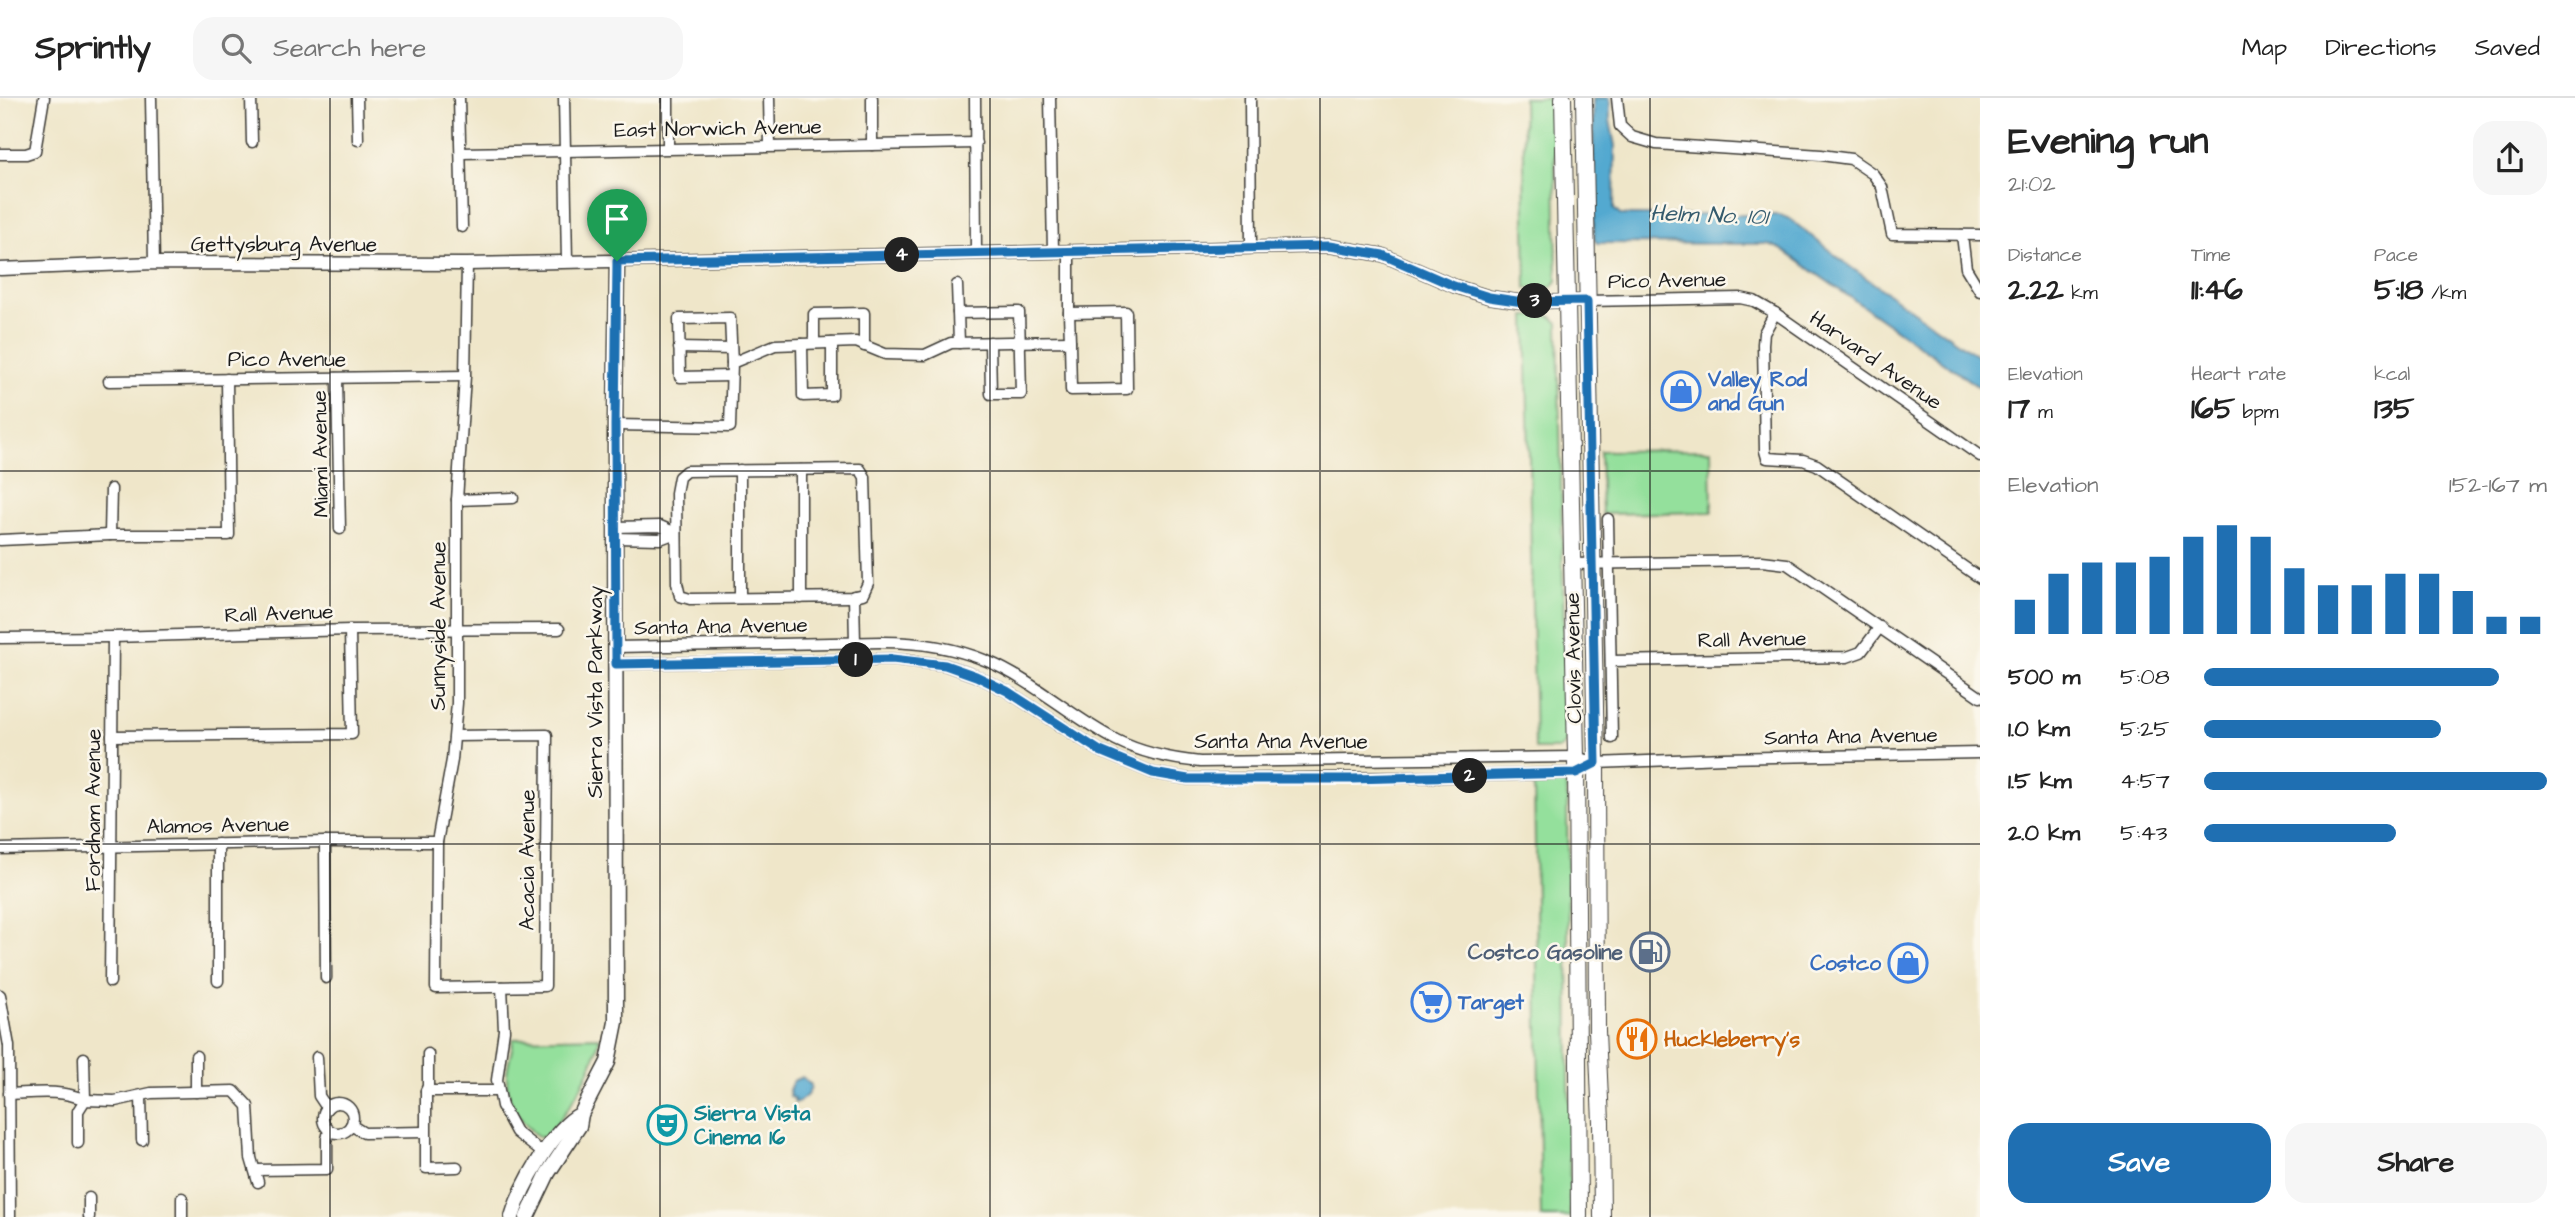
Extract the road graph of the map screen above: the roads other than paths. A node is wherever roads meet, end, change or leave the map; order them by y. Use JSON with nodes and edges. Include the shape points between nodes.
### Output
{"nodes":[{"id":1,"x":44,"y":98,"type":"edge"},
{"id":2,"x":151,"y":98,"type":"edge"},
{"id":3,"x":251,"y":98,"type":"edge"},
{"id":4,"x":357,"y":98,"type":"edge"},
{"id":5,"x":459,"y":98,"type":"edge"},
{"id":6,"x":564,"y":98,"type":"edge"},
{"id":7,"x":668,"y":98,"type":"edge"},
{"id":8,"x":769,"y":98,"type":"edge"},
{"id":9,"x":872,"y":98,"type":"edge"},
{"id":10,"x":975,"y":98,"type":"edge"},
{"id":11,"x":1050,"y":98,"type":"edge"},
{"id":12,"x":1250,"y":98,"type":"edge"},
{"id":13,"x":1563,"y":98,"type":"edge"},
{"id":14,"x":1584,"y":98,"type":"edge"},
{"id":15,"x":1617,"y":98,"type":"edge"},
{"id":16,"x":358,"y":140,"type":"dead end"},
{"id":17,"x":252,"y":142,"type":"dead end"},
{"id":18,"x":976,"y":143,"type":"junction"},
{"id":19,"x":872,"y":145,"type":"junction"},
{"id":20,"x":770,"y":146,"type":"junction"},
{"id":21,"x":668,"y":148,"type":"junction"},
{"id":22,"x":565,"y":150,"type":"junction"},
{"id":23,"x":461,"y":153,"type":"junction"},
{"id":24,"x":0,"y":154,"type":"edge"},
{"id":25,"x":462,"y":226,"type":"dead end"},
{"id":26,"x":1962,"y":235,"type":"junction"},
{"id":27,"x":1980,"y":235,"type":"edge"},
{"id":28,"x":1251,"y":248,"type":"junction"},
{"id":29,"x":1069,"y":250,"type":"junction"},
{"id":30,"x":1053,"y":251,"type":"junction"},
{"id":31,"x":976,"y":253,"type":"junction"},
{"id":32,"x":617,"y":261,"type":"junction"},
{"id":33,"x":567,"y":262,"type":"junction"},
{"id":34,"x":154,"y":263,"type":"junction"},
{"id":35,"x":467,"y":264,"type":"junction"},
{"id":36,"x":0,"y":269,"type":"edge"},
{"id":37,"x":957,"y":285,"type":"dead end"},
{"id":38,"x":1980,"y":291,"type":"edge"},
{"id":39,"x":1748,"y":300,"type":"joint"},
{"id":40,"x":1567,"y":301,"type":"junction"},
{"id":41,"x":1587,"y":301,"type":"junction"},
{"id":42,"x":958,"y":313,"type":"junction"},
{"id":43,"x":1069,"y":313,"type":"junction"},
{"id":44,"x":1775,"y":313,"type":"junction"},
{"id":45,"x":1070,"y":341,"type":"junction"},
{"id":46,"x":959,"y":342,"type":"junction"},
{"id":47,"x":990,"y":342,"type":"junction"},
{"id":48,"x":1020,"y":342,"type":"junction"},
{"id":49,"x":832,"y":343,"type":"junction"},
{"id":50,"x":802,"y":344,"type":"junction"},
{"id":51,"x":814,"y":344,"type":"junction"},
{"id":52,"x":864,"y":346,"type":"junction"},
{"id":53,"x":679,"y":348,"type":"junction"},
{"id":54,"x":731,"y":349,"type":"junction"},
{"id":55,"x":732,"y":363,"type":"junction"},
{"id":56,"x":465,"y":376,"type":"junction"},
{"id":57,"x":731,"y":376,"type":"junction"},
{"id":58,"x":337,"y":378,"type":"junction"},
{"id":59,"x":228,"y":379,"type":"junction"},
{"id":60,"x":109,"y":381,"type":"dead end"},
{"id":61,"x":615,"y":425,"type":"junction"},
{"id":62,"x":1980,"y":456,"type":"edge"},
{"id":63,"x":740,"y":470,"type":"junction"},
{"id":64,"x":801,"y":470,"type":"junction"},
{"id":65,"x":111,"y":489,"type":"dead end"},
{"id":66,"x":513,"y":498,"type":"dead end"},
{"id":67,"x":457,"y":500,"type":"junction"},
{"id":68,"x":1608,"y":519,"type":"dead end"},
{"id":69,"x":340,"y":529,"type":"dead end"},
{"id":70,"x":615,"y":532,"type":"junction"},
{"id":71,"x":676,"y":533,"type":"junction"},
{"id":72,"x":110,"y":535,"type":"junction"},
{"id":73,"x":0,"y":540,"type":"edge"},
{"id":74,"x":1600,"y":563,"type":"junction"},
{"id":75,"x":1572,"y":564,"type":"junction"},
{"id":76,"x":1980,"y":578,"type":"edge"},
{"id":77,"x":854,"y":596,"type":"junction"},
{"id":78,"x":740,"y":598,"type":"junction"},
{"id":79,"x":801,"y":598,"type":"junction"},
{"id":80,"x":1880,"y":628,"type":"junction"},
{"id":81,"x":559,"y":629,"type":"dead end"},
{"id":82,"x":350,"y":630,"type":"junction"},
{"id":83,"x":457,"y":631,"type":"junction"},
{"id":84,"x":113,"y":637,"type":"junction"},
{"id":85,"x":0,"y":638,"type":"edge"},
{"id":86,"x":855,"y":643,"type":"junction"},
{"id":87,"x":616,"y":648,"type":"junction"},
{"id":88,"x":1611,"y":661,"type":"junction"},
{"id":89,"x":616,"y":664,"type":"junction"},
{"id":90,"x":1980,"y":697,"type":"edge"},
{"id":91,"x":112,"y":736,"type":"junction"},
{"id":92,"x":455,"y":736,"type":"junction"},
{"id":93,"x":1612,"y":738,"type":"dead end"},
{"id":94,"x":1980,"y":753,"type":"edge"},
{"id":95,"x":1596,"y":763,"type":"junction"},
{"id":96,"x":1576,"y":765,"type":"junction"},
{"id":97,"x":325,"y":842,"type":"junction"},
{"id":98,"x":438,"y":842,"type":"junction"},
{"id":99,"x":218,"y":844,"type":"junction"},
{"id":100,"x":113,"y":847,"type":"junction"},
{"id":101,"x":0,"y":849,"type":"edge"},
{"id":102,"x":326,"y":978,"type":"dead end"},
{"id":103,"x":218,"y":981,"type":"dead end"},
{"id":104,"x":110,"y":982,"type":"dead end"},
{"id":105,"x":502,"y":987,"type":"junction"},
{"id":106,"x":0,"y":995,"type":"edge"},
{"id":107,"x":428,"y":1054,"type":"dead end"},
{"id":108,"x":196,"y":1056,"type":"dead end"},
{"id":109,"x":317,"y":1057,"type":"dead end"},
{"id":110,"x":85,"y":1058,"type":"dead end"},
{"id":111,"x":426,"y":1091,"type":"junction"},
{"id":112,"x":498,"y":1091,"type":"junction"},
{"id":113,"x":196,"y":1092,"type":"junction"},
{"id":114,"x":9,"y":1094,"type":"junction"},
{"id":115,"x":141,"y":1096,"type":"junction"},
{"id":116,"x":85,"y":1100,"type":"junction"},
{"id":117,"x":327,"y":1108,"type":"junction"},
{"id":118,"x":581,"y":1114,"type":"junction"},
{"id":119,"x":351,"y":1125,"type":"junction"},
{"id":120,"x":330,"y":1131,"type":"junction"},
{"id":121,"x":425,"y":1132,"type":"junction"},
{"id":122,"x":142,"y":1140,"type":"dead end"},
{"id":123,"x":78,"y":1143,"type":"dead end"},
{"id":124,"x":544,"y":1154,"type":"junction"},
{"id":125,"x":457,"y":1167,"type":"dead end"},
{"id":126,"x":89,"y":1198,"type":"dead end"},
{"id":127,"x":182,"y":1198,"type":"dead end"},
{"id":128,"x":10,"y":1217,"type":"edge"},
{"id":129,"x":89,"y":1217,"type":"edge"},
{"id":130,"x":182,"y":1217,"type":"edge"},
{"id":131,"x":512,"y":1217,"type":"edge"},
{"id":132,"x":525,"y":1217,"type":"edge"},
{"id":133,"x":1579,"y":1217,"type":"edge"},
{"id":134,"x":1602,"y":1217,"type":"edge"}],
"edges":[{"from":1,"to":24,"type":"street","via":[[35,151]]},
{"from":2,"to":34,"type":"street"},
{"from":3,"to":17,"type":"street"},
{"from":4,"to":16,"type":"street"},
{"from":5,"to":23,"type":"street"},
{"from":6,"to":22,"type":"street"},
{"from":7,"to":21,"type":"street"},
{"from":8,"to":20,"type":"street"},
{"from":9,"to":19,"type":"street"},
{"from":10,"to":18,"type":"street"},
{"from":11,"to":30,"type":"street"},
{"from":12,"to":28,"type":"street"},
{"from":13,"to":40,"type":"main road","name":"Clovis Avenue"},
{"from":14,"to":41,"type":"main road","name":"Clovis Avenue"},
{"from":15,"to":26,"type":"street","via":[[1620,126],[1632,138],[1656,144],[1851,159],[1873,174],[1882,187],[1892,234]]},
{"from":18,"to":19,"type":"street","name":"East Norwich Avenue"},
{"from":18,"to":31,"type":"street"},
{"from":19,"to":20,"type":"street","name":"East Norwich Avenue"},
{"from":20,"to":21,"type":"street","name":"East Norwich Avenue"},
{"from":21,"to":22,"type":"street","name":"East Norwich Avenue"},
{"from":22,"to":23,"type":"street","name":"East Norwich Avenue"},
{"from":22,"to":33,"type":"street"},
{"from":23,"to":25,"type":"street"},
{"from":26,"to":27,"type":"street"},
{"from":26,"to":38,"type":"street","via":[[1966,268]]},
{"from":28,"to":29,"type":"street"},
{"from":28,"to":40,"type":"street","via":[[1329,246],[1368,251],[1489,297]]},
{"from":29,"to":30,"type":"street"},
{"from":29,"to":43,"type":"street"},
{"from":30,"to":31,"type":"street"},
{"from":31,"to":32,"type":"street","name":"Gettysburg Avenue"},
{"from":32,"to":33,"type":"street","name":"Gettysburg Avenue"},
{"from":32,"to":61,"type":"main road","name":"Sierra Vista Parkway"},
{"from":33,"to":35,"type":"street","name":"Gettysburg Avenue"},
{"from":34,"to":35,"type":"street","name":"Gettysburg Avenue"},
{"from":34,"to":36,"type":"street","name":"Gettysburg Avenue"},
{"from":35,"to":56,"type":"street","name":"Sunnyside Avenue"},
{"from":37,"to":42,"type":"street"},
{"from":39,"to":41,"type":"street","name":"Pico Avenue"},
{"from":39,"to":44,"type":"street","name":"Harvard Avenue"},
{"from":40,"to":41,"type":"street"},
{"from":40,"to":75,"type":"main road","name":"Clovis Avenue"},
{"from":41,"to":74,"type":"main road","name":"Clovis Avenue"},
{"from":42,"to":46,"type":"street"},
{"from":42,"to":48,"type":"street","via":[[1019,312]]},
{"from":43,"to":45,"type":"street"},
{"from":43,"to":45,"type":"street","via":[[1126,312],[1127,389],[1071,390]]},
{"from":44,"to":62,"type":"street","name":"Harvard Avenue"},
{"from":44,"to":76,"type":"street","via":[[1763,344],[1767,458],[1817,465]]},
{"from":45,"to":48,"type":"street"},
{"from":46,"to":47,"type":"street"},
{"from":46,"to":52,"type":"street","via":[[925,355],[885,354]]},
{"from":47,"to":48,"type":"street"},
{"from":47,"to":48,"type":"street","via":[[991,394],[1021,394]]},
{"from":49,"to":50,"type":"street","via":[[832,395],[822,396],[803,396]]},
{"from":49,"to":51,"type":"street"},
{"from":49,"to":52,"type":"street"},
{"from":50,"to":51,"type":"street"},
{"from":50,"to":55,"type":"street","via":[[775,345]]},
{"from":51,"to":52,"type":"street","via":[[814,314],[864,313]]},
{"from":53,"to":54,"type":"street"},
{"from":53,"to":54,"type":"street","via":[[678,319],[730,318]]},
{"from":53,"to":57,"type":"street","via":[[680,377]]},
{"from":54,"to":55,"type":"street"},
{"from":55,"to":57,"type":"street"},
{"from":56,"to":58,"type":"street","name":"Pico Avenue"},
{"from":56,"to":67,"type":"street","name":"Sunnyside Avenue"},
{"from":57,"to":61,"type":"street","via":[[730,427]]},
{"from":58,"to":59,"type":"street","name":"Pico Avenue"},
{"from":58,"to":69,"type":"street","name":"Miami Avenue"},
{"from":59,"to":60,"type":"street","name":"Pico Avenue"},
{"from":59,"to":72,"type":"street","via":[[229,536]]},
{"from":61,"to":70,"type":"main road","name":"Sierra Vista Parkway"},
{"from":63,"to":64,"type":"street"},
{"from":63,"to":71,"type":"street","via":[[686,471],[679,477]]},
{"from":63,"to":78,"type":"street"},
{"from":64,"to":77,"type":"street","via":[[860,469],[865,477],[868,583],[863,594]]},
{"from":64,"to":79,"type":"street"},
{"from":65,"to":72,"type":"street"},
{"from":66,"to":67,"type":"street"},
{"from":67,"to":83,"type":"street","name":"Sunnyside Avenue"},
{"from":68,"to":74,"type":"street"},
{"from":70,"to":71,"type":"street","via":[[660,539]]},
{"from":70,"to":87,"type":"main road","name":"Sierra Vista Parkway"},
{"from":71,"to":78,"type":"street","via":[[680,596]]},
{"from":72,"to":73,"type":"street"},
{"from":74,"to":75,"type":"street"},
{"from":74,"to":80,"type":"street","via":[[1777,561]]},
{"from":74,"to":88,"type":"street"},
{"from":74,"to":95,"type":"main road","name":"Clovis Avenue"},
{"from":75,"to":96,"type":"main road","name":"Clovis Avenue"},
{"from":77,"to":79,"type":"street"},
{"from":77,"to":86,"type":"street"},
{"from":78,"to":79,"type":"street"},
{"from":80,"to":88,"type":"street","name":"Rall Avenue","via":[[1861,652],[1847,657]]},
{"from":80,"to":90,"type":"street"},
{"from":81,"to":83,"type":"street","name":"Rall Avenue"},
{"from":82,"to":83,"type":"street","name":"Rall Avenue"},
{"from":82,"to":84,"type":"street","name":"Rall Avenue"},
{"from":82,"to":91,"type":"street","via":[[352,734]]},
{"from":83,"to":92,"type":"street","name":"Sunnyside Avenue"},
{"from":84,"to":85,"type":"street","name":"Rall Avenue"},
{"from":84,"to":91,"type":"street","name":"Fordham Avenue"},
{"from":86,"to":87,"type":"street","name":"Santa Ana Avenue"},
{"from":86,"to":96,"type":"street","name":"Santa Ana Avenue","via":[[913,642],[972,655],[1017,676],[1117,741],[1175,759]]},
{"from":87,"to":89,"type":"main road","name":"Sierra Vista Parkway"},
{"from":88,"to":93,"type":"street"},
{"from":89,"to":96,"type":"street","name":"Santa Ana Avenue","via":[[892,659],[945,665],[1007,691],[1100,751],[1153,773],[1188,779],[1352,779]]},
{"from":89,"to":118,"type":"main road","name":"Sierra Vista Parkway","via":[[616,1022],[608,1062]]},
{"from":91,"to":100,"type":"street","name":"Fordham Avenue"},
{"from":92,"to":98,"type":"street","name":"Sunnyside Avenue"},
{"from":92,"to":105,"type":"street","name":"Acacia Avenue","via":[[547,735],[545,986]]},
{"from":94,"to":95,"type":"street","name":"Santa Ana Avenue"},
{"from":95,"to":96,"type":"street","name":"Santa Ana Avenue"},
{"from":95,"to":134,"type":"main road","name":"Clovis Avenue"},
{"from":96,"to":133,"type":"main road","name":"Clovis Avenue"},
{"from":97,"to":98,"type":"street","name":"Alamos Avenue"},
{"from":97,"to":99,"type":"street","name":"Alamos Avenue"},
{"from":97,"to":102,"type":"street"},
{"from":98,"to":105,"type":"street","name":"Sunnyside Avenue","via":[[436,988]]},
{"from":99,"to":100,"type":"street","name":"Alamos Avenue"},
{"from":99,"to":103,"type":"street"},
{"from":100,"to":101,"type":"street","name":"Alamos Avenue"},
{"from":100,"to":104,"type":"street","name":"Fordham Avenue"},
{"from":105,"to":112,"type":"street","via":[[504,1030]]},
{"from":106,"to":114,"type":"street","via":[[9,1046]]},
{"from":107,"to":111,"type":"street"},
{"from":108,"to":113,"type":"street"},
{"from":109,"to":117,"type":"street","via":[[319,1096]]},
{"from":110,"to":116,"type":"street"},
{"from":111,"to":112,"type":"street"},
{"from":111,"to":121,"type":"street"},
{"from":112,"to":124,"type":"street","via":[[516,1132]]},
{"from":113,"to":115,"type":"street"},
{"from":113,"to":120,"type":"street","via":[[234,1091],[248,1106],[256,1176],[327,1169]]},
{"from":114,"to":116,"type":"street","via":[[55,1092]]},
{"from":114,"to":128,"type":"street"},
{"from":115,"to":116,"type":"street"},
{"from":115,"to":122,"type":"street"},
{"from":116,"to":123,"type":"street","via":[[78,1111]]},
{"from":117,"to":119,"type":"street","via":[[336,1103],[346,1105],[353,1116]]},
{"from":117,"to":120,"type":"street","via":[[323,1117]]},
{"from":118,"to":124,"type":"main road","name":"Sierra Vista Parkway","via":[[570,1120]]},
{"from":118,"to":132,"type":"main road","name":"Sierra Vista Parkway","via":[[579,1126]]},
{"from":119,"to":120,"type":"street","via":[[340,1133]]},
{"from":119,"to":121,"type":"street","via":[[364,1133]]},
{"from":121,"to":125,"type":"street","via":[[426,1168]]},
{"from":124,"to":131,"type":"main road","name":"Sierra Vista Parkway"},
{"from":124,"to":132,"type":"main road","via":[[545,1164],[524,1205]]},
{"from":126,"to":129,"type":"street"},
{"from":127,"to":130,"type":"street"}]}
